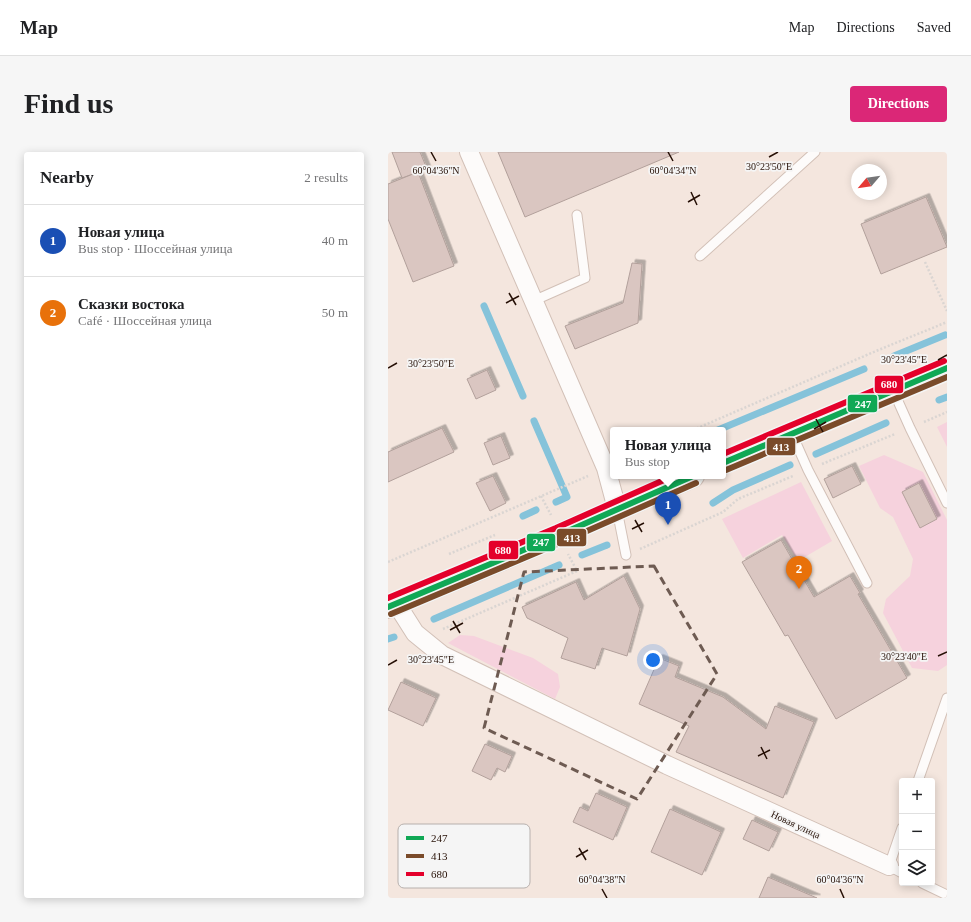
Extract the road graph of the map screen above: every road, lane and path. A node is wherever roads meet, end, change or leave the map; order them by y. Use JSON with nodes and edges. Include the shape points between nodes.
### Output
{"nodes":[{"id":1,"x":469,"y":152,"type":"edge"},
{"id":2,"x":815,"y":152,"type":"edge"},
{"id":3,"x":577,"y":215,"type":"dead end"},
{"id":4,"x":700,"y":256,"type":"dead end"},
{"id":5,"x":925,"y":262,"type":"dead end"},
{"id":6,"x":533,"y":300,"type":"junction"},
{"id":7,"x":947,"y":311,"type":"edge"},
{"id":8,"x":947,"y":322,"type":"edge"},
{"id":9,"x":947,"y":368,"type":"edge"},
{"id":10,"x":893,"y":390,"type":"junction"},
{"id":11,"x":947,"y":413,"type":"edge"},
{"id":12,"x":700,"y":427,"type":"edge"},
{"id":13,"x":910,"y":428,"type":"junction"},
{"id":14,"x":792,"y":434,"type":"junction"},
{"id":15,"x":726,"y":462,"type":"edge"},
{"id":16,"x":808,"y":470,"type":"junction"},
{"id":17,"x":686,"y":479,"type":"edge"},
{"id":18,"x":568,"y":484,"type":"dead end"},
{"id":19,"x":541,"y":496,"type":"junction"},
{"id":20,"x":947,"y":503,"type":"edge"},
{"id":21,"x":617,"y":508,"type":"junction"},
{"id":22,"x":552,"y":519,"type":"dead end"},
{"id":23,"x":495,"y":535,"type":"dead end"},
{"id":24,"x":565,"y":548,"type":"dead end"},
{"id":25,"x":449,"y":554,"type":"dead end"},
{"id":26,"x":626,"y":555,"type":"joint"},
{"id":27,"x":388,"y":562,"type":"edge"},
{"id":28,"x":867,"y":582,"type":"dead end"},
{"id":29,"x":392,"y":605,"type":"edge"},
{"id":30,"x":421,"y":639,"type":"junction"},
{"id":31,"x":947,"y":698,"type":"edge"},
{"id":32,"x":919,"y":778,"type":"edge"},
{"id":33,"x":899,"y":846,"type":"edge"},
{"id":34,"x":895,"y":870,"type":"edge"},
{"id":35,"x":928,"y":886,"type":"edge"},
{"id":36,"x":947,"y":895,"type":"edge"}],
"edges":[{"from":1,"to":6,"type":"street"},
{"from":2,"to":4,"type":"lane"},
{"from":3,"to":6,"type":"lane","via":[[585,278]]},
{"from":5,"to":7,"type":"path"},
{"from":6,"to":21,"type":"street","via":[[606,468]]},
{"from":8,"to":12,"type":"path"},
{"from":9,"to":10,"type":"main road"},
{"from":10,"to":13,"type":"lane"},
{"from":10,"to":14,"type":"main road"},
{"from":11,"to":13,"type":"path"},
{"from":13,"to":16,"type":"path"},
{"from":13,"to":20,"type":"lane"},
{"from":14,"to":15,"type":"main road"},
{"from":14,"to":16,"type":"lane"},
{"from":16,"to":26,"type":"path","via":[[738,499],[723,512]]},
{"from":16,"to":28,"type":"lane"},
{"from":17,"to":21,"type":"main road"},
{"from":18,"to":19,"type":"path"},
{"from":19,"to":22,"type":"path"},
{"from":19,"to":27,"type":"path"},
{"from":21,"to":26,"type":"lane"},
{"from":21,"to":29,"type":"main road","via":[[560,535]]},
{"from":23,"to":25,"type":"path"},
{"from":24,"to":30,"type":"path","via":[[576,571]]},
{"from":29,"to":30,"type":"street","name":"Новая улица"},
{"from":30,"to":34,"type":"street","name":"Новая улица","via":[[442,655]]},
{"from":31,"to":32,"type":"lane"},
{"from":33,"to":34,"type":"lane"},
{"from":35,"to":36,"type":"lane"}]}
